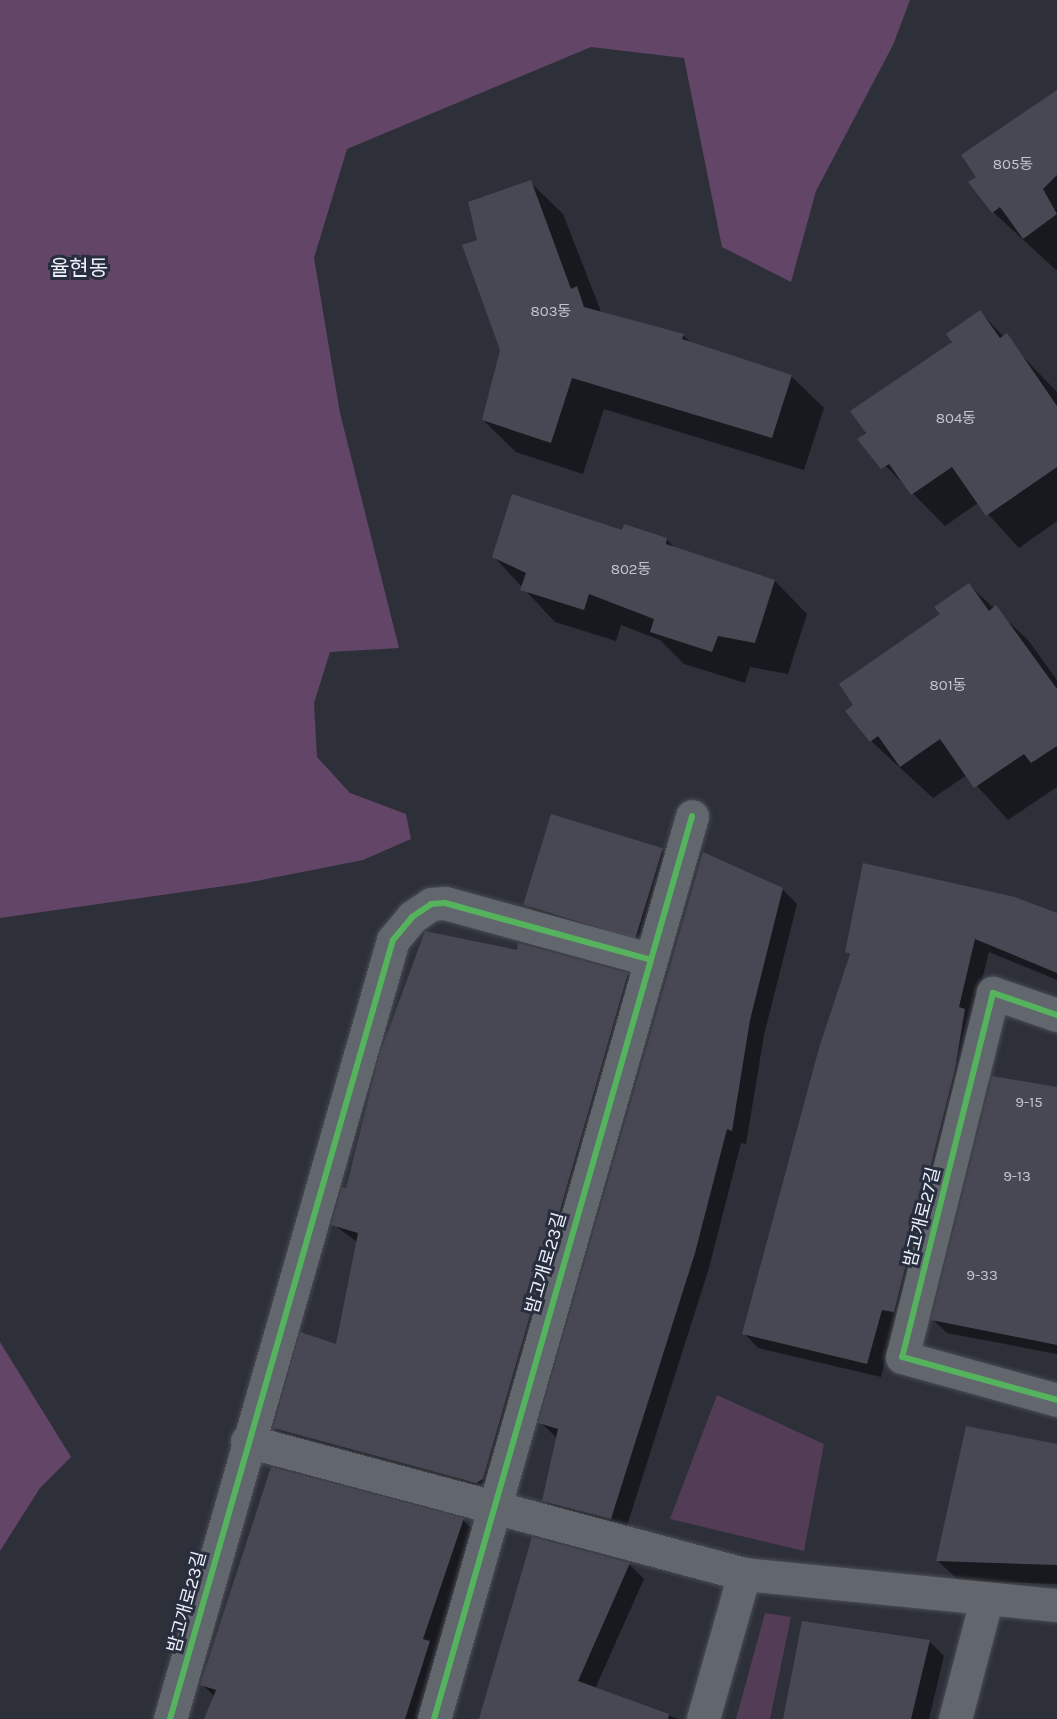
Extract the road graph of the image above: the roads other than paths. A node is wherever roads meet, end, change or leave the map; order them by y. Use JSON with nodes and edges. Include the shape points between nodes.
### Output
{"nodes":[{"id":1,"x":692,"y":816,"type":"dead end"},
{"id":2,"x":648,"y":959,"type":"junction"},
{"id":3,"x":1057,"y":1015,"type":"edge"},
{"id":4,"x":1057,"y":1400,"type":"edge"},
{"id":5,"x":247,"y":1440,"type":"junction"},
{"id":6,"x":495,"y":1504,"type":"junction"},
{"id":7,"x":744,"y":1575,"type":"junction"},
{"id":8,"x":986,"y":1600,"type":"junction"},
{"id":9,"x":1057,"y":1605,"type":"edge"},
{"id":10,"x":170,"y":1719,"type":"edge"},
{"id":11,"x":434,"y":1719,"type":"edge"},
{"id":12,"x":703,"y":1719,"type":"edge"},
{"id":13,"x":955,"y":1719,"type":"edge"}],
"edges":[{"from":1,"to":2,"type":"street","name":"밤고개로23길"},
{"from":2,"to":5,"type":"street","name":"밤고개로23길","via":[[445,903],[431,904],[412,917],[393,940]]},
{"from":2,"to":6,"type":"street","name":"밤고개로23길"},
{"from":3,"to":4,"type":"street","name":"밤고개로27길","via":[[993,993],[902,1357]]},
{"from":5,"to":6,"type":"street"},
{"from":5,"to":10,"type":"street","name":"밤고개로23길"},
{"from":6,"to":7,"type":"street"},
{"from":6,"to":11,"type":"street","name":"밤고개로23길"},
{"from":7,"to":8,"type":"street"},
{"from":7,"to":12,"type":"street"},
{"from":8,"to":9,"type":"street"},
{"from":8,"to":13,"type":"street"}]}
